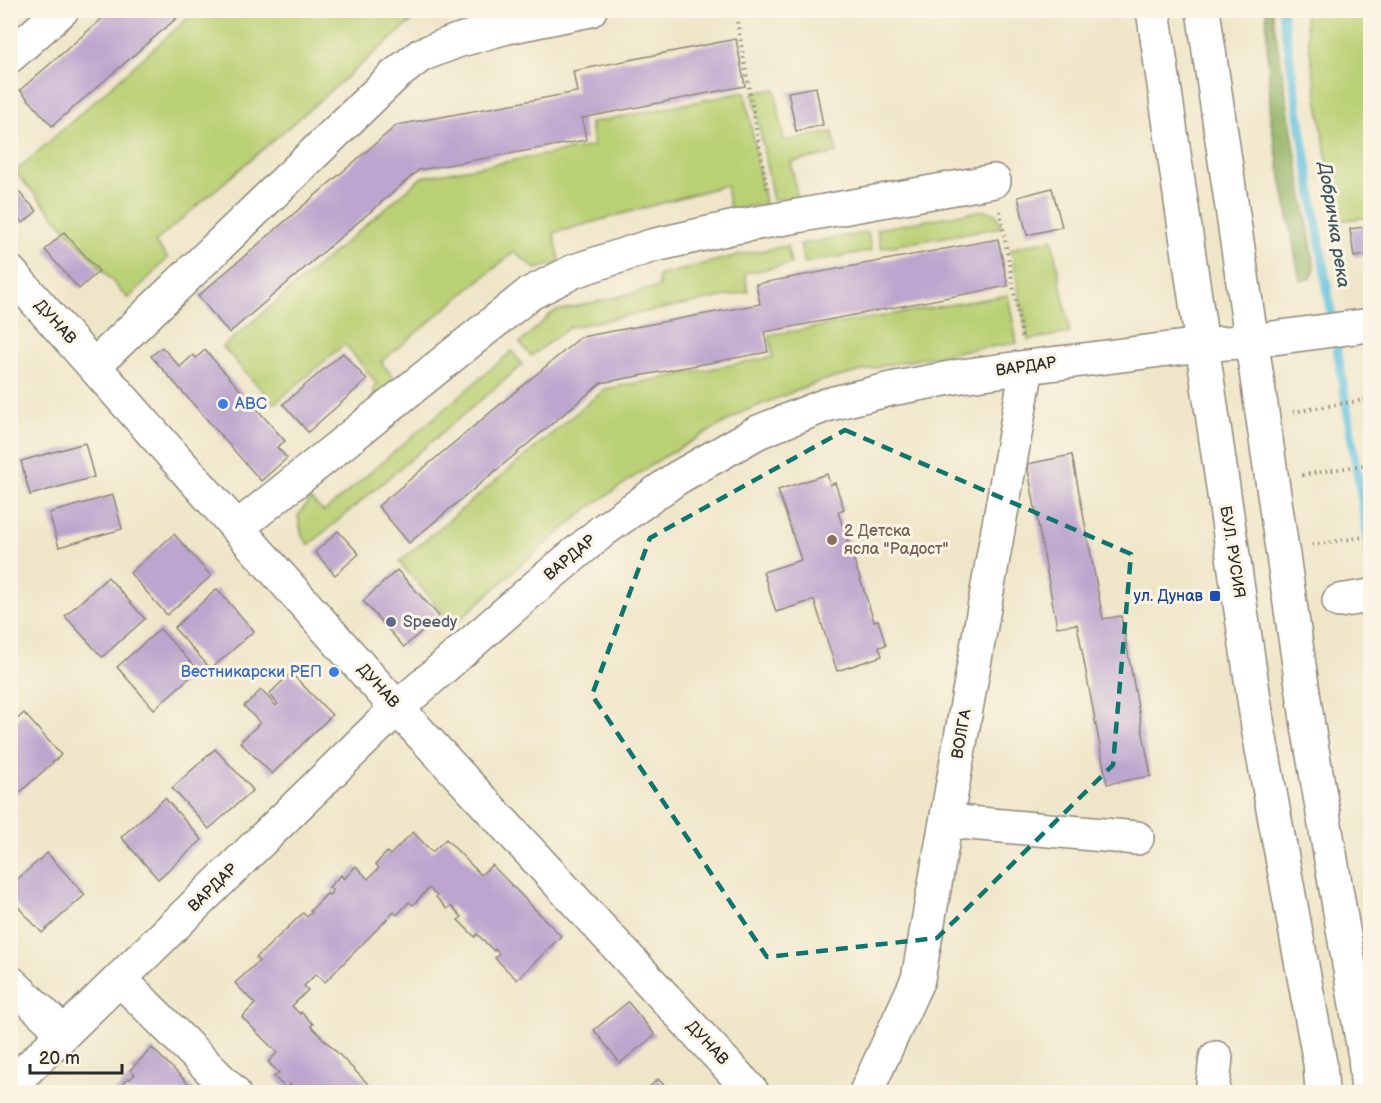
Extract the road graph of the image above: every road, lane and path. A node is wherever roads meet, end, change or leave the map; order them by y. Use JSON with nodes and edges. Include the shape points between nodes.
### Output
{"nodes":[{"id":1,"x":62,"y":10,"type":"edge"},
{"id":2,"x":590,"y":10,"type":"edge"},
{"id":3,"x":735,"y":10,"type":"edge"},
{"id":4,"x":1153,"y":10,"type":"edge"},
{"id":5,"x":1203,"y":10,"type":"edge"},
{"id":6,"x":10,"y":56,"type":"edge"},
{"id":7,"x":994,"y":181,"type":"joint"},
{"id":8,"x":772,"y":220,"type":"junction"},
{"id":9,"x":10,"y":272,"type":"edge"},
{"id":10,"x":1370,"y":325,"type":"edge"},
{"id":11,"x":1251,"y":340,"type":"junction"},
{"id":12,"x":1201,"y":345,"type":"junction"},
{"id":13,"x":94,"y":366,"type":"junction"},
{"id":14,"x":1027,"y":367,"type":"junction"},
{"id":15,"x":1371,"y":399,"type":"edge"},
{"id":16,"x":1326,"y":406,"type":"dead end"},
{"id":17,"x":1370,"y":464,"type":"edge"},
{"id":18,"x":1336,"y":469,"type":"dead end"},
{"id":19,"x":237,"y":528,"type":"junction"},
{"id":20,"x":1371,"y":536,"type":"edge"},
{"id":21,"x":1346,"y":540,"type":"dead end"},
{"id":22,"x":397,"y":708,"type":"junction"},
{"id":23,"x":947,"y":821,"type":"junction"},
{"id":24,"x":1137,"y":838,"type":"dead end"},
{"id":25,"x":120,"y":979,"type":"junction"},
{"id":26,"x":10,"y":982,"type":"edge"},
{"id":27,"x":64,"y":1034,"type":"junction"},
{"id":28,"x":1216,"y":1058,"type":"dead end"},
{"id":29,"x":10,"y":1086,"type":"edge"},
{"id":30,"x":233,"y":1092,"type":"edge"},
{"id":31,"x":752,"y":1092,"type":"edge"},
{"id":32,"x":866,"y":1092,"type":"edge"},
{"id":33,"x":1212,"y":1092,"type":"edge"},
{"id":34,"x":1322,"y":1092,"type":"edge"},
{"id":35,"x":1368,"y":1092,"type":"edge"}],
"edges":[{"from":1,"to":6,"type":"street"},
{"from":2,"to":13,"type":"street","via":[[507,27],[421,56],[394,76]]},
{"from":3,"to":8,"type":"path"},
{"from":4,"to":12,"type":"street","name":"БУЛ. РУСИЯ"},
{"from":5,"to":11,"type":"street"},
{"from":7,"to":8,"type":"street"},
{"from":7,"to":14,"type":"path"},
{"from":8,"to":19,"type":"street","via":[[651,246],[574,271],[529,294]]},
{"from":9,"to":13,"type":"street","name":"ДУНАВ"},
{"from":10,"to":11,"type":"street","name":"ВАРДАР"},
{"from":11,"to":12,"type":"street","name":"ВАРДАР"},
{"from":11,"to":35,"type":"street","via":[[1308,726]]},
{"from":12,"to":14,"type":"street","name":"ВАРДАР"},
{"from":12,"to":34,"type":"street","name":"БУЛ. РУСИЯ","via":[[1259,734],[1320,1063]]},
{"from":13,"to":19,"type":"street","name":"ДУНАВ"},
{"from":14,"to":22,"type":"street","name":"ВАРДАР","via":[[891,389],[826,405],[758,432],[677,478],[605,529]]},
{"from":14,"to":23,"type":"street","name":"ВОЛГА"},
{"from":15,"to":16,"type":"path"},
{"from":17,"to":18,"type":"path"},
{"from":19,"to":22,"type":"street","name":"ДУНАВ"},
{"from":20,"to":21,"type":"path"},
{"from":22,"to":25,"type":"street","name":"ВАРДАР"},
{"from":22,"to":31,"type":"street","name":"ДУНАВ"},
{"from":23,"to":24,"type":"street"},
{"from":23,"to":32,"type":"street","name":"ВОЛГА","via":[[918,979]]},
{"from":25,"to":27,"type":"street","name":"ВАРДАР"},
{"from":25,"to":30,"type":"street"},
{"from":26,"to":27,"type":"street"},
{"from":27,"to":29,"type":"street","name":"ВАРДАР"},
{"from":28,"to":33,"type":"street"}]}
